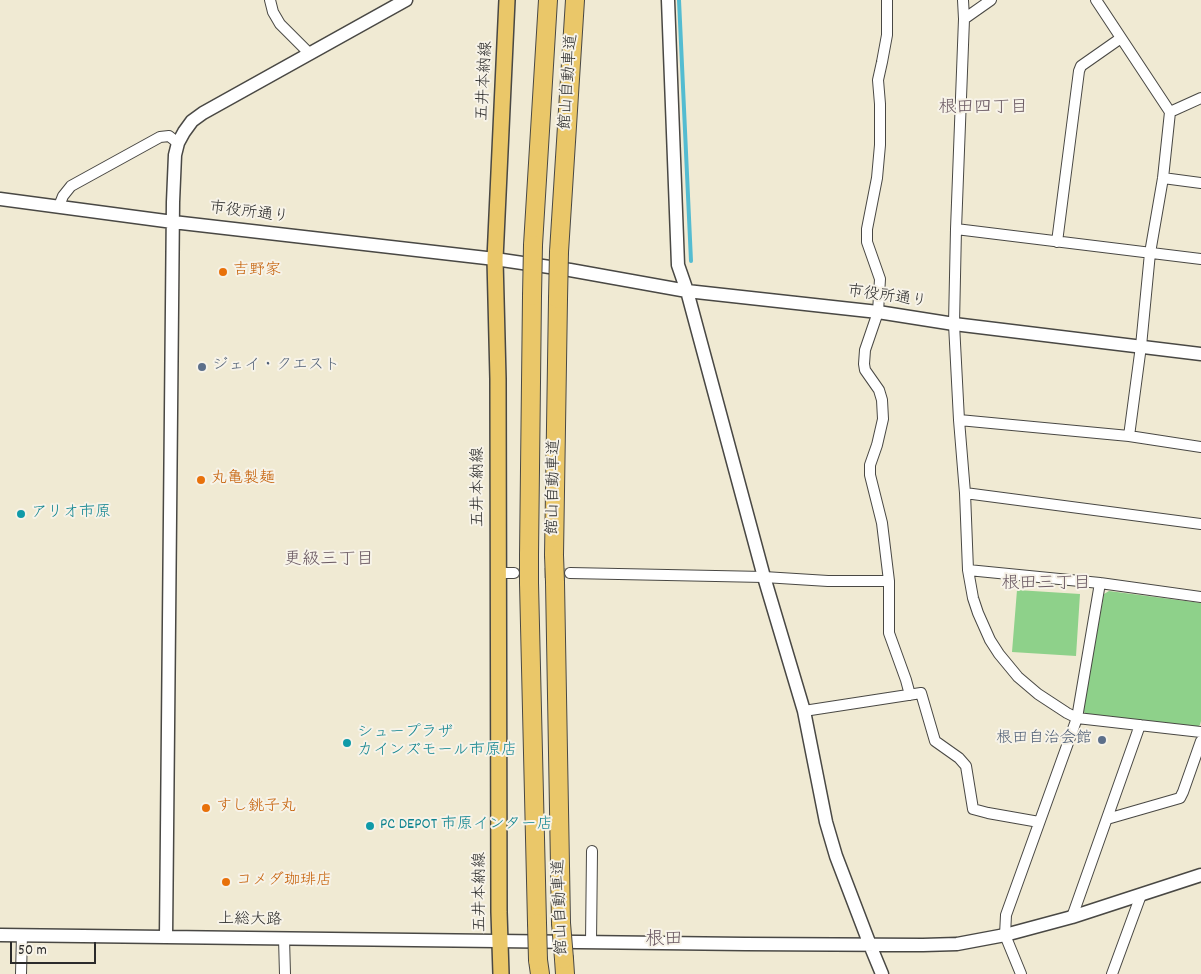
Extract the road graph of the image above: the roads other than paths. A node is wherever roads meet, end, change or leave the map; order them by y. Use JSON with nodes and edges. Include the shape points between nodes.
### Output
{"nodes":[{"id":1,"x":270,"y":0,"type":"edge"},
{"id":2,"x":406,"y":0,"type":"edge"},
{"id":3,"x":507,"y":0,"type":"edge"},
{"id":4,"x":548,"y":0,"type":"edge"},
{"id":5,"x":575,"y":0,"type":"edge"},
{"id":6,"x":668,"y":0,"type":"edge"},
{"id":7,"x":887,"y":0,"type":"edge"},
{"id":8,"x":963,"y":0,"type":"edge"},
{"id":9,"x":991,"y":0,"type":"edge"},
{"id":10,"x":1096,"y":0,"type":"edge"},
{"id":11,"x":964,"y":19,"type":"junction"},
{"id":12,"x":1121,"y":38,"type":"junction"},
{"id":13,"x":310,"y":54,"type":"junction"},
{"id":14,"x":1201,"y":98,"type":"edge"},
{"id":15,"x":1170,"y":112,"type":"junction"},
{"id":16,"x":178,"y":143,"type":"junction"},
{"id":17,"x":1163,"y":178,"type":"junction"},
{"id":18,"x":1201,"y":183,"type":"edge"},
{"id":19,"x":0,"y":199,"type":"edge"},
{"id":20,"x":59,"y":206,"type":"junction"},
{"id":21,"x":173,"y":222,"type":"junction"},
{"id":22,"x":956,"y":229,"type":"junction"},
{"id":23,"x":1057,"y":242,"type":"junction"},
{"id":24,"x":1150,"y":253,"type":"junction"},
{"id":25,"x":495,"y":259,"type":"junction"},
{"id":26,"x":1201,"y":259,"type":"edge"},
{"id":27,"x":687,"y":291,"type":"junction"},
{"id":28,"x":878,"y":312,"type":"junction"},
{"id":29,"x":954,"y":324,"type":"junction"},
{"id":30,"x":1141,"y":346,"type":"junction"},
{"id":31,"x":1201,"y":354,"type":"edge"},
{"id":32,"x":959,"y":420,"type":"junction"},
{"id":33,"x":1129,"y":436,"type":"junction"},
{"id":34,"x":1201,"y":447,"type":"edge"},
{"id":35,"x":965,"y":493,"type":"junction"},
{"id":36,"x":1201,"y":524,"type":"edge"},
{"id":37,"x":968,"y":570,"type":"junction"},
{"id":38,"x":498,"y":573,"type":"junction"},
{"id":39,"x":514,"y":573,"type":"tunnel mouth"},
{"id":40,"x":764,"y":577,"type":"junction"},
{"id":41,"x":563,"y":578,"type":"junction"},
{"id":42,"x":889,"y":581,"type":"junction"},
{"id":43,"x":1100,"y":583,"type":"junction"},
{"id":44,"x":1201,"y":597,"type":"edge"},
{"id":45,"x":910,"y":694,"type":"junction"},
{"id":46,"x":804,"y":711,"type":"junction"},
{"id":47,"x":1077,"y":718,"type":"junction"},
{"id":48,"x":1140,"y":725,"type":"junction"},
{"id":49,"x":1201,"y":732,"type":"edge"},
{"id":50,"x":1201,"y":741,"type":"edge"},
{"id":51,"x":1108,"y":819,"type":"junction"},
{"id":52,"x":1039,"y":822,"type":"junction"},
{"id":53,"x":592,"y":851,"type":"dead end"},
{"id":54,"x":1201,"y":875,"type":"edge"},
{"id":55,"x":1141,"y":895,"type":"junction"},
{"id":56,"x":1072,"y":917,"type":"junction"},
{"id":57,"x":0,"y":935,"type":"edge"},
{"id":58,"x":22,"y":935,"type":"junction"},
{"id":59,"x":1005,"y":935,"type":"junction"},
{"id":60,"x":166,"y":936,"type":"junction"},
{"id":61,"x":284,"y":938,"type":"junction"},
{"id":62,"x":500,"y":940,"type":"junction"},
{"id":63,"x":592,"y":942,"type":"junction"},
{"id":64,"x":870,"y":945,"type":"junction"},
{"id":65,"x":539,"y":967,"type":"edge"},
{"id":66,"x":564,"y":967,"type":"edge"},
{"id":67,"x":21,"y":974,"type":"edge"},
{"id":68,"x":285,"y":974,"type":"edge"},
{"id":69,"x":501,"y":974,"type":"edge"},
{"id":70,"x":882,"y":974,"type":"edge"},
{"id":71,"x":1021,"y":974,"type":"edge"},
{"id":72,"x":1112,"y":974,"type":"edge"}],
"edges":[{"from":1,"to":13,"type":"street","via":[[272,12],[280,24]]},
{"from":2,"to":13,"type":"street"},
{"from":3,"to":25,"type":"main road","name":"五井本納線"},
{"from":4,"to":65,"type":"highway","name":"館山自動車道","bridge":true,"via":[[533,244],[529,555]]},
{"from":5,"to":41,"type":"highway","name":"館山自動車道","bridge":true,"via":[[558,299],[554,555]]},
{"from":6,"to":27,"type":"street","via":[[678,265]]},
{"from":7,"to":28,"type":"street","via":[[887,35],[878,80],[878,168],[867,229],[867,242],[880,279]]},
{"from":8,"to":11,"type":"street"},
{"from":9,"to":11,"type":"street"},
{"from":10,"to":12,"type":"street"},
{"from":11,"to":22,"type":"street"},
{"from":12,"to":15,"type":"street"},
{"from":12,"to":23,"type":"street","via":[[1079,70]]},
{"from":13,"to":16,"type":"street","via":[[203,113],[192,121]]},
{"from":14,"to":15,"type":"street"},
{"from":15,"to":17,"type":"street"},
{"from":16,"to":20,"type":"street","via":[[169,136],[160,138],[71,186]]},
{"from":16,"to":21,"type":"street"},
{"from":17,"to":18,"type":"street"},
{"from":17,"to":24,"type":"street"},
{"from":19,"to":20,"type":"street","name":"市役所通り"},
{"from":20,"to":21,"type":"street","name":"市役所通り"},
{"from":21,"to":25,"type":"street","name":"市役所通り"},
{"from":21,"to":60,"type":"street"},
{"from":22,"to":23,"type":"street"},
{"from":22,"to":29,"type":"street"},
{"from":23,"to":24,"type":"street"},
{"from":24,"to":26,"type":"street"},
{"from":24,"to":30,"type":"street"},
{"from":25,"to":27,"type":"street","name":"市役所通り"},
{"from":25,"to":38,"type":"main road","name":"五井本納線"},
{"from":27,"to":28,"type":"street","name":"市役所通り"},
{"from":27,"to":40,"type":"street"},
{"from":28,"to":29,"type":"street","name":"市役所通り"},
{"from":28,"to":42,"type":"street","via":[[865,350],[864,364],[882,400],[883,419],[870,475],[882,523]]},
{"from":29,"to":30,"type":"street","name":"市役所通り"},
{"from":29,"to":32,"type":"street"},
{"from":30,"to":31,"type":"street","name":"市役所通り"},
{"from":30,"to":33,"type":"street"},
{"from":32,"to":33,"type":"street"},
{"from":32,"to":35,"type":"street"},
{"from":33,"to":34,"type":"street"},
{"from":35,"to":36,"type":"street"},
{"from":35,"to":37,"type":"street"},
{"from":37,"to":43,"type":"street"},
{"from":37,"to":47,"type":"street","via":[[978,613],[999,654],[1028,686]]},
{"from":38,"to":39,"type":"street"},
{"from":38,"to":62,"type":"main road","name":"五井本納線"},
{"from":40,"to":41,"type":"street"},
{"from":40,"to":42,"type":"street"},
{"from":40,"to":46,"type":"street"},
{"from":41,"to":66,"type":"highway","name":"館山自動車道","bridge":true,"via":[[561,923]]},
{"from":42,"to":45,"type":"street","via":[[889,633]]},
{"from":43,"to":44,"type":"street"},
{"from":43,"to":47,"type":"street"},
{"from":45,"to":46,"type":"street"},
{"from":45,"to":52,"type":"street","via":[[921,693],[936,741],[966,766],[973,809]]},
{"from":46,"to":64,"type":"street","via":[[828,830]]},
{"from":47,"to":48,"type":"street"},
{"from":47,"to":52,"type":"street"},
{"from":48,"to":49,"type":"street"},
{"from":48,"to":51,"type":"street"},
{"from":50,"to":51,"type":"street","via":[[1180,798]]},
{"from":51,"to":56,"type":"street"},
{"from":52,"to":59,"type":"street","via":[[1006,915]]},
{"from":53,"to":63,"type":"street"},
{"from":54,"to":55,"type":"street","name":"上総大路"},
{"from":55,"to":56,"type":"street","name":"上総大路"},
{"from":55,"to":72,"type":"street"},
{"from":56,"to":59,"type":"street","name":"上総大路"},
{"from":57,"to":58,"type":"street","name":"上総大路"},
{"from":58,"to":60,"type":"street","name":"上総大路"},
{"from":58,"to":67,"type":"street"},
{"from":59,"to":64,"type":"street","name":"上総大路","via":[[957,944]]},
{"from":59,"to":71,"type":"street"},
{"from":60,"to":61,"type":"street","name":"上総大路"},
{"from":61,"to":62,"type":"street","name":"上総大路"},
{"from":61,"to":68,"type":"street"},
{"from":62,"to":63,"type":"street","name":"上総大路"},
{"from":62,"to":69,"type":"main road","name":"五井本納線"},
{"from":63,"to":64,"type":"street","name":"上総大路"},
{"from":64,"to":70,"type":"street"}]}
